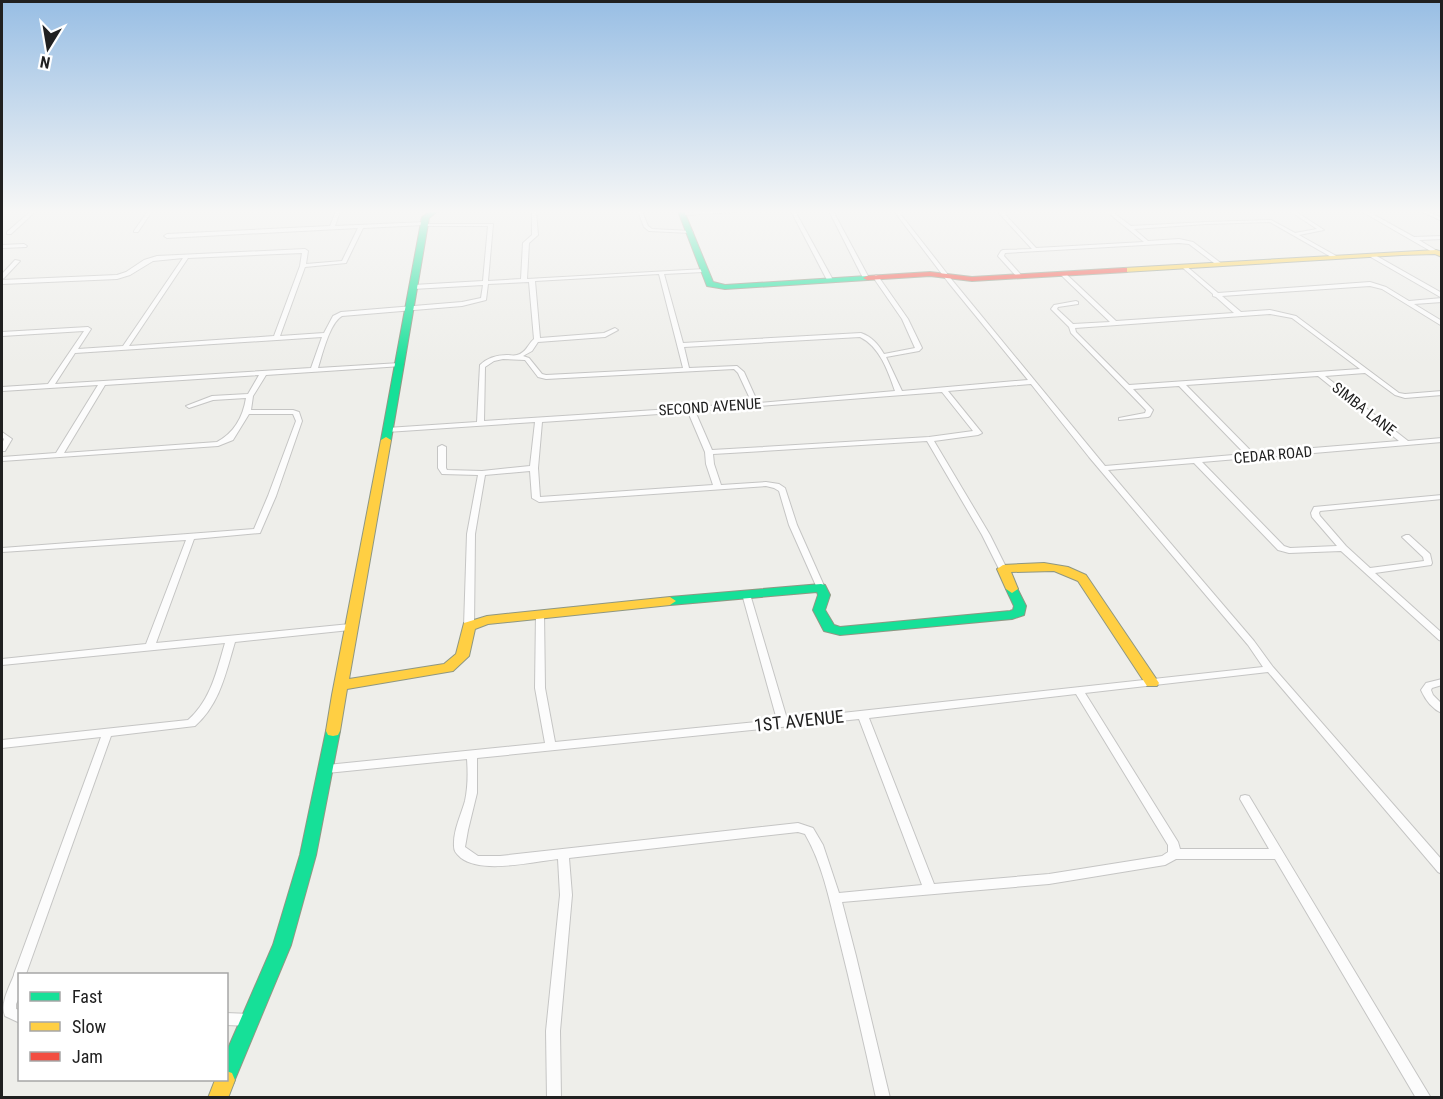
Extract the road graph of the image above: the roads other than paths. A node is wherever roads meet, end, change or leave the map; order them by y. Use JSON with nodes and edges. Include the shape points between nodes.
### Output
{"nodes":[{"id":1,"x":16,"y":262,"type":"edge"},
{"id":2,"x":143,"y":262,"type":"edge"},
{"id":3,"x":184,"y":262,"type":"edge"},
{"id":4,"x":304,"y":262,"type":"edge"},
{"id":5,"x":341,"y":262,"type":"edge"},
{"id":6,"x":419,"y":262,"type":"edge"},
{"id":7,"x":486,"y":262,"type":"edge"},
{"id":8,"x":525,"y":262,"type":"edge"},
{"id":9,"x":700,"y":262,"type":"edge"},
{"id":10,"x":821,"y":262,"type":"edge"},
{"id":11,"x":862,"y":262,"type":"edge"},
{"id":12,"x":937,"y":262,"type":"edge"},
{"id":13,"x":1007,"y":262,"type":"edge"},
{"id":14,"x":1216,"y":262,"type":"edge"},
{"id":15,"x":1259,"y":262,"type":"edge"},
{"id":16,"x":1383,"y":262,"type":"edge"},
{"id":17,"x":1220,"y":265,"type":"junction"},
{"id":18,"x":303,"y":266,"type":"junction"},
{"id":19,"x":1185,"y":267,"type":"junction"},
{"id":20,"x":703,"y":270,"type":"junction"},
{"id":21,"x":661,"y":272,"type":"junction"},
{"id":22,"x":1063,"y":274,"type":"junction"},
{"id":23,"x":948,"y":276,"type":"junction"},
{"id":24,"x":1019,"y":276,"type":"junction"},
{"id":25,"x":2,"y":277,"type":"edge"},
{"id":26,"x":871,"y":277,"type":"junction"},
{"id":27,"x":524,"y":280,"type":"junction"},
{"id":28,"x":532,"y":280,"type":"junction"},
{"id":29,"x":830,"y":280,"type":"junction"},
{"id":30,"x":2,"y":282,"type":"edge"},
{"id":31,"x":484,"y":283,"type":"junction"},
{"id":32,"x":413,"y":287,"type":"junction"},
{"id":33,"x":1215,"y":295,"type":"junction"},
{"id":34,"x":1442,"y":298,"type":"edge"},
{"id":35,"x":1076,"y":303,"type":"dead end"},
{"id":36,"x":1407,"y":303,"type":"junction"},
{"id":37,"x":410,"y":309,"type":"junction"},
{"id":38,"x":1239,"y":314,"type":"junction"},
{"id":39,"x":1114,"y":322,"type":"junction"},
{"id":40,"x":1442,"y":324,"type":"edge"},
{"id":41,"x":1072,"y":326,"type":"junction"},
{"id":42,"x":615,"y":330,"type":"dead end"},
{"id":43,"x":2,"y":334,"type":"edge"},
{"id":44,"x":326,"y":335,"type":"junction"},
{"id":45,"x":277,"y":337,"type":"junction"},
{"id":46,"x":537,"y":340,"type":"junction"},
{"id":47,"x":679,"y":345,"type":"junction"},
{"id":48,"x":125,"y":347,"type":"junction"},
{"id":49,"x":73,"y":351,"type":"junction"},
{"id":50,"x":882,"y":356,"type":"junction"},
{"id":51,"x":517,"y":357,"type":"junction"},
{"id":52,"x":400,"y":365,"type":"junction"},
{"id":53,"x":686,"y":368,"type":"junction"},
{"id":54,"x":314,"y":369,"type":"junction"},
{"id":55,"x":1366,"y":371,"type":"junction"},
{"id":56,"x":264,"y":373,"type":"junction"},
{"id":57,"x":1321,"y":376,"type":"junction"},
{"id":58,"x":103,"y":382,"type":"junction"},
{"id":59,"x":1033,"y":382,"type":"junction"},
{"id":60,"x":51,"y":385,"type":"junction"},
{"id":61,"x":1182,"y":385,"type":"junction"},
{"id":62,"x":1129,"y":387,"type":"junction"},
{"id":63,"x":2,"y":389,"type":"edge"},
{"id":64,"x":944,"y":390,"type":"junction"},
{"id":65,"x":899,"y":393,"type":"junction"},
{"id":66,"x":1442,"y":393,"type":"edge"},
{"id":67,"x":250,"y":396,"type":"junction"},
{"id":68,"x":756,"y":405,"type":"junction"},
{"id":69,"x":189,"y":406,"type":"dead end"},
{"id":70,"x":690,"y":408,"type":"junction"},
{"id":71,"x":247,"y":412,"type":"junction"},
{"id":72,"x":539,"y":419,"type":"junction"},
{"id":73,"x":1122,"y":419,"type":"dead end"},
{"id":74,"x":480,"y":423,"type":"junction"},
{"id":75,"x":387,"y":430,"type":"junction"},
{"id":76,"x":2,"y":435,"type":"edge"},
{"id":77,"x":929,"y":439,"type":"junction"},
{"id":78,"x":1442,"y":440,"type":"edge"},
{"id":79,"x":1406,"y":443,"type":"junction"},
{"id":80,"x":442,"y":447,"type":"dead end"},
{"id":81,"x":2,"y":449,"type":"edge"},
{"id":82,"x":709,"y":452,"type":"junction"},
{"id":83,"x":59,"y":454,"type":"junction"},
{"id":84,"x":1252,"y":457,"type":"junction"},
{"id":85,"x":2,"y":459,"type":"edge"},
{"id":86,"x":1197,"y":461,"type":"junction"},
{"id":87,"x":534,"y":468,"type":"junction"},
{"id":88,"x":1104,"y":468,"type":"junction"},
{"id":89,"x":482,"y":473,"type":"junction"},
{"id":90,"x":718,"y":488,"type":"junction"},
{"id":91,"x":1442,"y":497,"type":"edge"},
{"id":92,"x":191,"y":537,"type":"junction"},
{"id":93,"x":1406,"y":537,"type":"dead end"},
{"id":94,"x":1343,"y":548,"type":"junction"},
{"id":95,"x":2,"y":550,"type":"edge"},
{"id":96,"x":1003,"y":569,"type":"junction"},
{"id":97,"x":1368,"y":571,"type":"junction"},
{"id":98,"x":821,"y":588,"type":"junction"},
{"id":99,"x":746,"y":594,"type":"junction"},
{"id":100,"x":540,"y":613,"type":"junction"},
{"id":101,"x":469,"y":626,"type":"junction"},
{"id":102,"x":350,"y":627,"type":"junction"},
{"id":103,"x":1442,"y":638,"type":"edge"},
{"id":104,"x":231,"y":639,"type":"junction"},
{"id":105,"x":150,"y":647,"type":"junction"},
{"id":106,"x":2,"y":662,"type":"edge"},
{"id":107,"x":1270,"y":669,"type":"junction"},
{"id":108,"x":1442,"y":682,"type":"edge"},
{"id":109,"x":1152,"y":683,"type":"junction"},
{"id":110,"x":341,"y":685,"type":"junction"},
{"id":111,"x":1078,"y":691,"type":"junction"},
{"id":112,"x":1442,"y":710,"type":"edge"},
{"id":113,"x":863,"y":715,"type":"junction"},
{"id":114,"x":783,"y":723,"type":"junction"},
{"id":115,"x":107,"y":733,"type":"junction"},
{"id":116,"x":2,"y":744,"type":"edge"},
{"id":117,"x":551,"y":747,"type":"junction"},
{"id":118,"x":472,"y":755,"type":"junction"},
{"id":119,"x":327,"y":770,"type":"junction"},
{"id":120,"x":1245,"y":799,"type":"dead end"},
{"id":121,"x":1174,"y":854,"type":"junction"},
{"id":122,"x":1276,"y":854,"type":"junction"},
{"id":123,"x":563,"y":855,"type":"junction"},
{"id":124,"x":1440,"y":864,"type":"edge"},
{"id":125,"x":930,"y":890,"type":"junction"},
{"id":126,"x":835,"y":898,"type":"junction"},
{"id":127,"x":21,"y":973,"type":"edge"},
{"id":128,"x":18,"y":982,"type":"edge"},
{"id":129,"x":18,"y":1016,"type":"edge"},
{"id":130,"x":228,"y":1019,"type":"edge"},
{"id":131,"x":251,"y":1020,"type":"junction"},
{"id":132,"x":228,"y":1073,"type":"edge"},
{"id":133,"x":225,"y":1081,"type":"edge"},
{"id":134,"x":218,"y":1098,"type":"edge"},
{"id":135,"x":554,"y":1098,"type":"edge"},
{"id":136,"x":883,"y":1098,"type":"edge"},
{"id":137,"x":1424,"y":1098,"type":"edge"}],
"edges":[{"from":1,"to":25,"type":"street"},
{"from":2,"to":30,"type":"street","via":[[117,277]]},
{"from":3,"to":48,"type":"street"},
{"from":4,"to":18,"type":"street"},
{"from":5,"to":18,"type":"street"},
{"from":6,"to":32,"type":"street"},
{"from":7,"to":31,"type":"street"},
{"from":8,"to":27,"type":"street"},
{"from":9,"to":20,"type":"street"},
{"from":10,"to":29,"type":"street"},
{"from":11,"to":26,"type":"street"},
{"from":12,"to":23,"type":"street"},
{"from":13,"to":24,"type":"street"},
{"from":14,"to":17,"type":"street"},
{"from":15,"to":17,"type":"street"},
{"from":16,"to":34,"type":"street"},
{"from":17,"to":19,"type":"street"},
{"from":18,"to":45,"type":"street"},
{"from":19,"to":22,"type":"street"},
{"from":19,"to":33,"type":"street"},
{"from":20,"to":21,"type":"street"},
{"from":20,"to":29,"type":"street","via":[[710,284],[725,287]]},
{"from":21,"to":28,"type":"street"},
{"from":21,"to":47,"type":"street"},
{"from":22,"to":24,"type":"street"},
{"from":22,"to":39,"type":"street"},
{"from":23,"to":24,"type":"street"},
{"from":23,"to":26,"type":"street"},
{"from":23,"to":59,"type":"street"},
{"from":26,"to":29,"type":"street"},
{"from":26,"to":50,"type":"street","via":[[905,319],[919,348]]},
{"from":27,"to":28,"type":"street"},
{"from":27,"to":31,"type":"street"},
{"from":28,"to":46,"type":"street"},
{"from":31,"to":32,"type":"street"},
{"from":31,"to":37,"type":"street","via":[[486,296],[480,301]]},
{"from":32,"to":37,"type":"street"},
{"from":33,"to":36,"type":"street","via":[[1370,284]]},
{"from":33,"to":38,"type":"street"},
{"from":34,"to":36,"type":"street"},
{"from":35,"to":41,"type":"street","via":[[1054,309]]},
{"from":36,"to":40,"type":"street"},
{"from":37,"to":44,"type":"street","via":[[341,314],[335,317]]},
{"from":37,"to":52,"type":"street"},
{"from":38,"to":39,"type":"street"},
{"from":38,"to":55,"type":"street","via":[[1290,315]]},
{"from":39,"to":41,"type":"street"},
{"from":41,"to":62,"type":"street","via":[[1073,332]]},
{"from":42,"to":46,"type":"street","via":[[605,335]]},
{"from":43,"to":49,"type":"street","via":[[88,329]]},
{"from":44,"to":45,"type":"street"},
{"from":44,"to":54,"type":"street"},
{"from":45,"to":48,"type":"street"},
{"from":46,"to":51,"type":"street","via":[[527,353]]},
{"from":47,"to":50,"type":"street","via":[[861,335]]},
{"from":47,"to":53,"type":"street"},
{"from":48,"to":49,"type":"street"},
{"from":49,"to":60,"type":"street"},
{"from":50,"to":65,"type":"street"},
{"from":51,"to":53,"type":"street","via":[[527,359],[540,376],[546,377]]},
{"from":51,"to":74,"type":"street","via":[[487,360],[482,366]]},
{"from":52,"to":54,"type":"street"},
{"from":52,"to":75,"type":"street"},
{"from":53,"to":68,"type":"street","via":[[738,368]]},
{"from":54,"to":56,"type":"street"},
{"from":55,"to":57,"type":"street"},
{"from":55,"to":66,"type":"street","via":[[1401,395]]},
{"from":56,"to":58,"type":"street"},
{"from":56,"to":67,"type":"street"},
{"from":57,"to":61,"type":"street"},
{"from":57,"to":79,"type":"street","name":"SIMBA LANE"},
{"from":58,"to":60,"type":"street"},
{"from":58,"to":83,"type":"street"},
{"from":59,"to":64,"type":"street","name":"SECOND AVENUE"},
{"from":59,"to":88,"type":"street"},
{"from":60,"to":63,"type":"street"},
{"from":61,"to":62,"type":"street"},
{"from":61,"to":84,"type":"street"},
{"from":62,"to":73,"type":"street","via":[[1150,413]]},
{"from":64,"to":65,"type":"street","name":"SECOND AVENUE"},
{"from":64,"to":77,"type":"street","via":[[978,432]]},
{"from":65,"to":68,"type":"street","name":"SECOND AVENUE"},
{"from":67,"to":69,"type":"street","via":[[212,398]]},
{"from":67,"to":71,"type":"street"},
{"from":68,"to":70,"type":"street","name":"SECOND AVENUE"},
{"from":70,"to":72,"type":"street","name":"SECOND AVENUE"},
{"from":70,"to":82,"type":"street"},
{"from":71,"to":83,"type":"street","via":[[230,438],[218,444]]},
{"from":71,"to":92,"type":"street","via":[[293,412],[299,421],[257,531]]},
{"from":72,"to":74,"type":"street","name":"SECOND AVENUE"},
{"from":72,"to":87,"type":"street"},
{"from":74,"to":75,"type":"street","name":"SECOND AVENUE"},
{"from":75,"to":102,"type":"street"},
{"from":76,"to":81,"type":"street","via":[[8,439]]},
{"from":77,"to":82,"type":"street"},
{"from":77,"to":96,"type":"street"},
{"from":78,"to":79,"type":"street","name":"CEDAR ROAD"},
{"from":79,"to":84,"type":"street","name":"CEDAR ROAD"},
{"from":80,"to":89,"type":"street","via":[[442,470]]},
{"from":82,"to":90,"type":"street"},
{"from":83,"to":85,"type":"street"},
{"from":84,"to":86,"type":"street","name":"CEDAR ROAD"},
{"from":86,"to":88,"type":"street","name":"CEDAR ROAD"},
{"from":86,"to":94,"type":"street","via":[[1281,548]]},
{"from":87,"to":89,"type":"street"},
{"from":87,"to":90,"type":"street","via":[[536,498],[543,501]]},
{"from":88,"to":107,"type":"street"},
{"from":89,"to":101,"type":"street","via":[[471,534]]},
{"from":90,"to":98,"type":"street","via":[[766,484],[782,490]]},
{"from":91,"to":94,"type":"street","via":[[1317,509],[1316,517]]},
{"from":92,"to":95,"type":"street"},
{"from":92,"to":105,"type":"street"},
{"from":93,"to":97,"type":"street","via":[[1427,556],[1428,563]]},
{"from":94,"to":97,"type":"street"},
{"from":96,"to":98,"type":"street","via":[[1020,606],[1019,612],[1012,615],[840,631],[829,628],[819,610],[824,595]]},
{"from":96,"to":109,"type":"street","via":[[1053,567],[1076,573]]},
{"from":97,"to":103,"type":"street"},
{"from":98,"to":99,"type":"street"},
{"from":99,"to":100,"type":"street"},
{"from":99,"to":114,"type":"street"},
{"from":100,"to":101,"type":"street"},
{"from":100,"to":117,"type":"street","via":[[540,688]]},
{"from":101,"to":110,"type":"street","via":[[467,645],[455,665]]},
{"from":102,"to":104,"type":"street"},
{"from":102,"to":110,"type":"street"},
{"from":104,"to":105,"type":"street"},
{"from":104,"to":115,"type":"street","via":[[201,716],[176,726]]},
{"from":105,"to":106,"type":"street"},
{"from":107,"to":109,"type":"street","name":"1ST AVENUE"},
{"from":107,"to":124,"type":"street"},
{"from":108,"to":112,"type":"street","via":[[1429,685],[1426,690]]},
{"from":109,"to":111,"type":"street","name":"1ST AVENUE"},
{"from":110,"to":119,"type":"street"},
{"from":111,"to":113,"type":"street","name":"1ST AVENUE"},
{"from":111,"to":121,"type":"street","via":[[1174,845]]},
{"from":113,"to":114,"type":"street","name":"1ST AVENUE"},
{"from":113,"to":125,"type":"street"},
{"from":114,"to":117,"type":"street","name":"1ST AVENUE"},
{"from":115,"to":116,"type":"street"},
{"from":115,"to":127,"type":"street"},
{"from":117,"to":118,"type":"street","name":"1ST AVENUE"},
{"from":118,"to":119,"type":"street","name":"1ST AVENUE"},
{"from":118,"to":123,"type":"street","via":[[471,798],[459,849],[468,859],[483,862]]},
{"from":119,"to":131,"type":"street","via":[[282,945]]},
{"from":120,"to":122,"type":"street"},
{"from":121,"to":122,"type":"street"},
{"from":121,"to":125,"type":"street","via":[[1165,860],[1049,879]]},
{"from":122,"to":137,"type":"street"},
{"from":123,"to":126,"type":"street","via":[[796,828],[809,831],[818,842]]},
{"from":123,"to":135,"type":"street","via":[[566,895],[554,1031]]},
{"from":125,"to":126,"type":"street"},
{"from":126,"to":136,"type":"street"},
{"from":128,"to":129,"type":"street","via":[[10,1012]]},
{"from":130,"to":131,"type":"street"},
{"from":131,"to":132,"type":"street"},
{"from":133,"to":134,"type":"street"}]}
